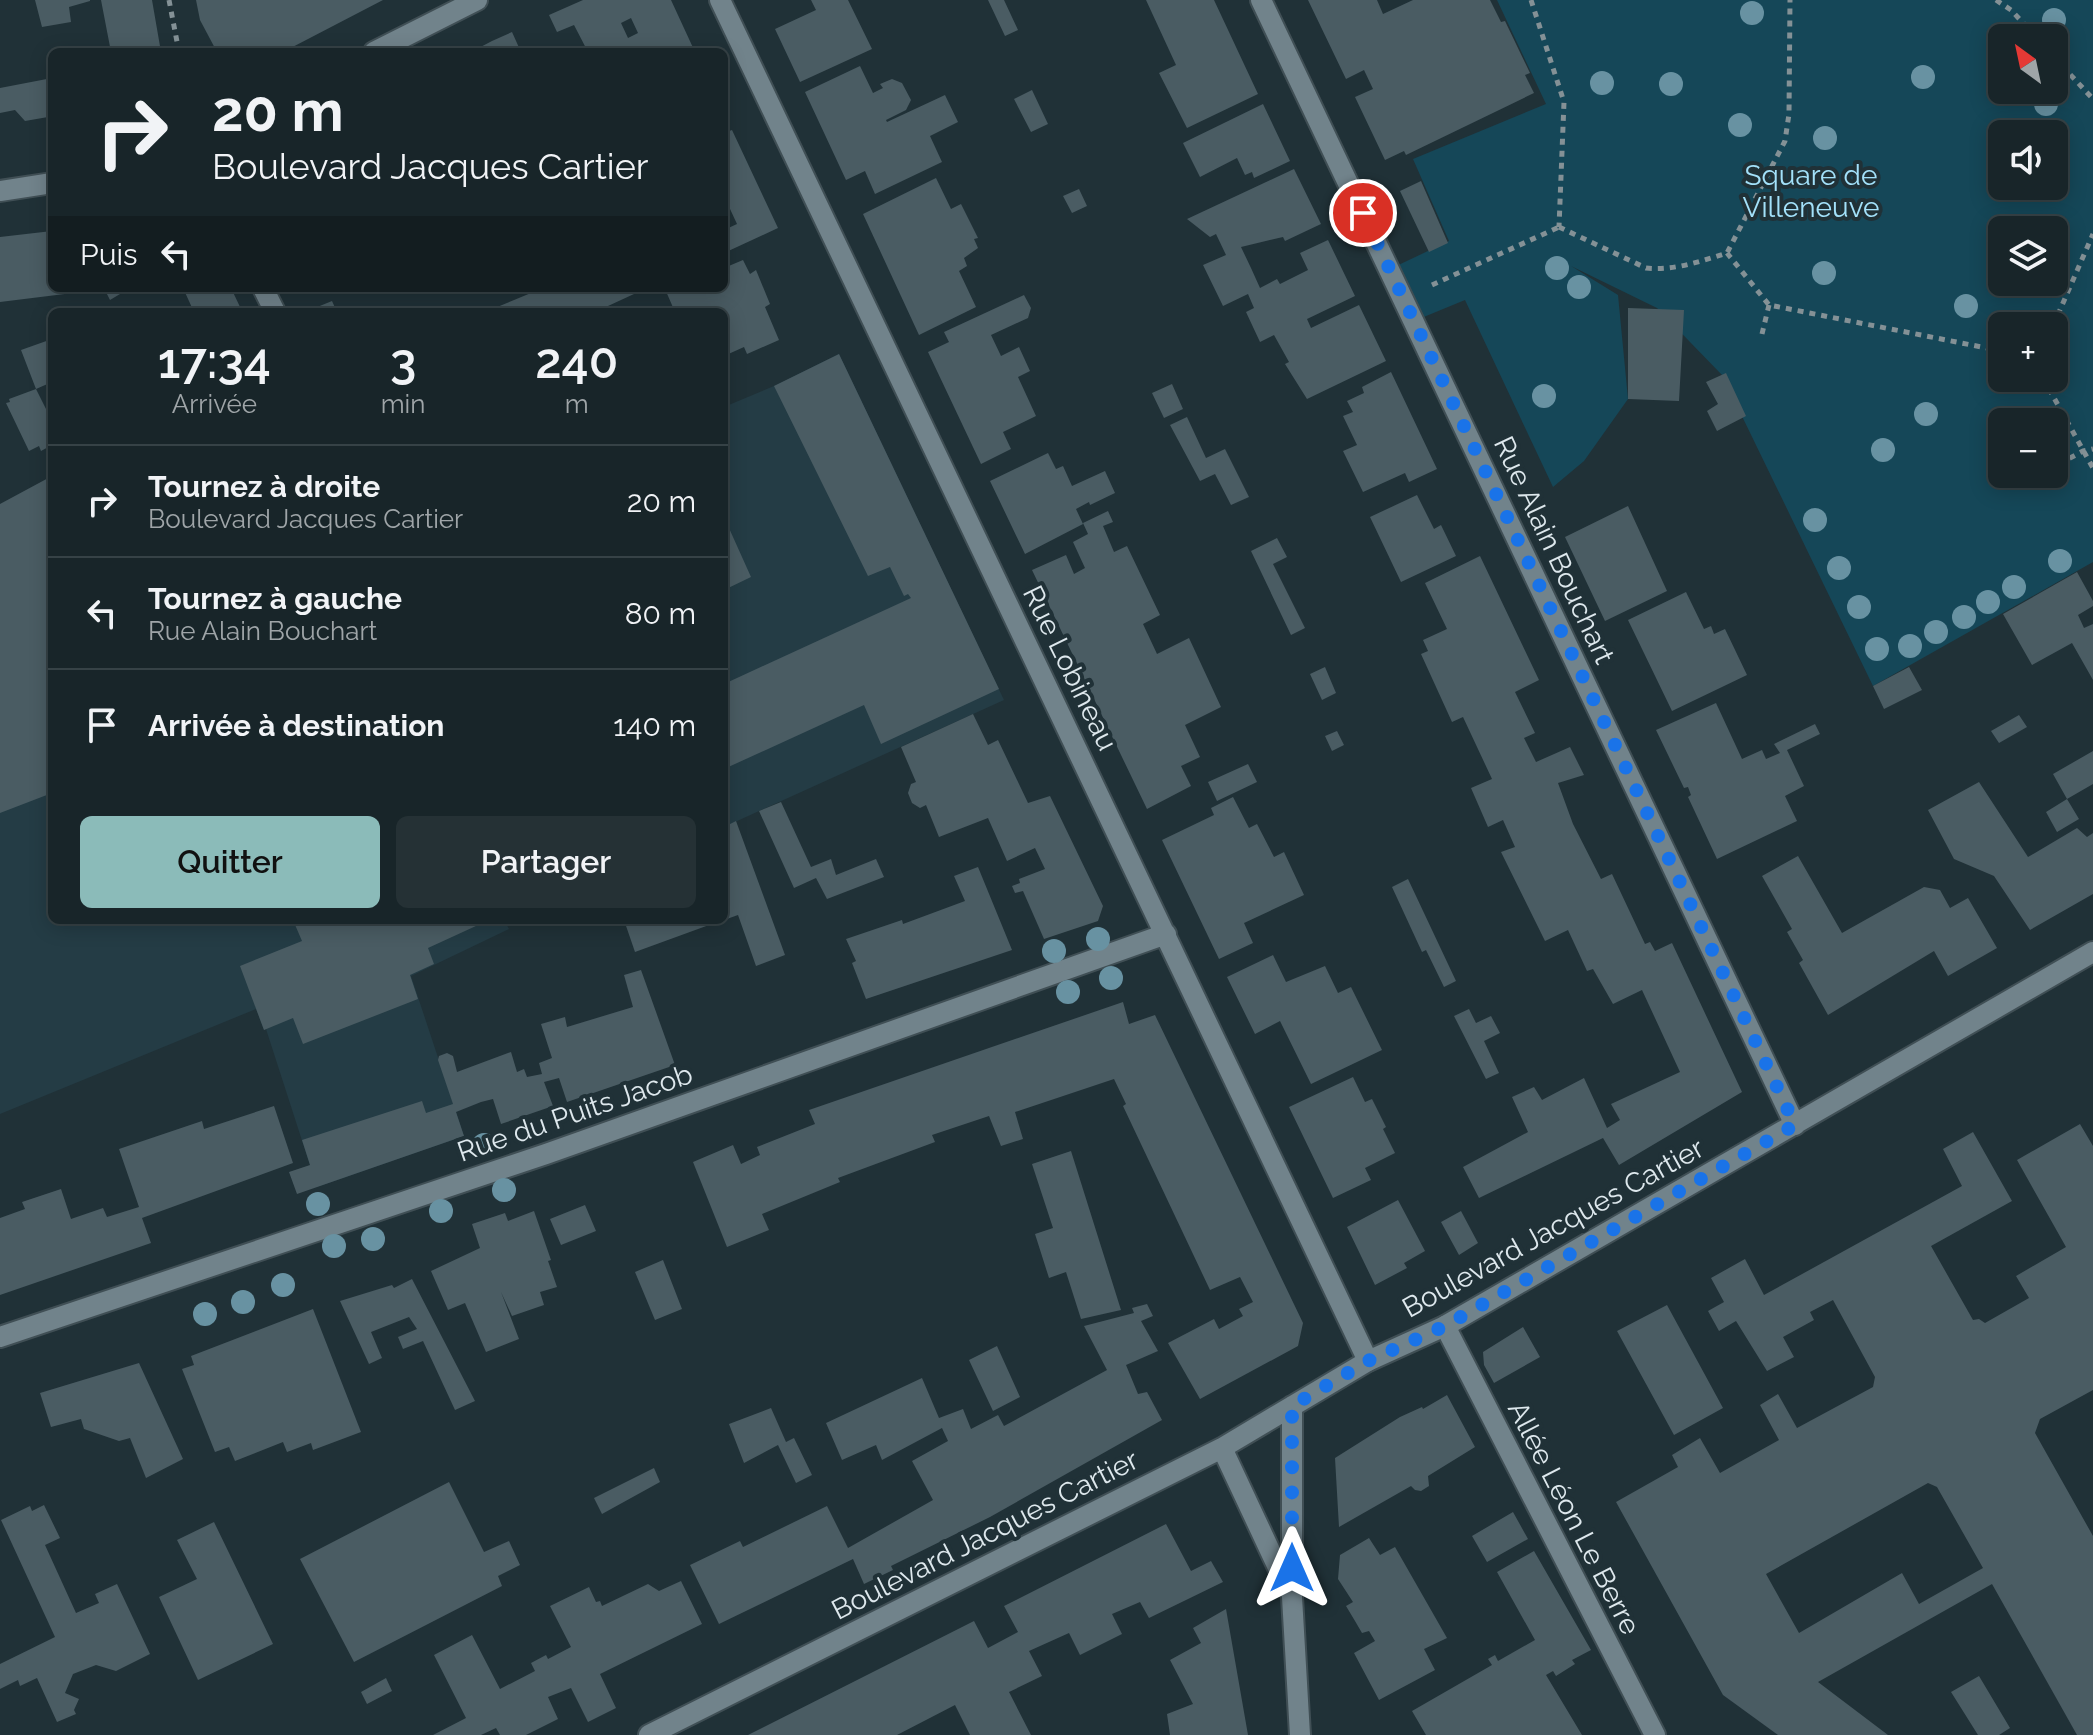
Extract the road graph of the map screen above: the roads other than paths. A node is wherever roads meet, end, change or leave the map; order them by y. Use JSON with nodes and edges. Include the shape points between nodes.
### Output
{"nodes":[{"id":1,"x":477,"y":0,"type":"edge"},
{"id":2,"x":720,"y":0,"type":"edge"},
{"id":3,"x":1261,"y":0,"type":"edge"},
{"id":4,"x":382,"y":48,"type":"edge"},
{"id":5,"x":48,"y":184,"type":"edge"},
{"id":6,"x":0,"y":191,"type":"edge"},
{"id":7,"x":1166,"y":934,"type":"junction"},
{"id":8,"x":2093,"y":952,"type":"edge"},
{"id":9,"x":1795,"y":1125,"type":"junction"},
{"id":10,"x":1445,"y":1326,"type":"junction"},
{"id":11,"x":0,"y":1337,"type":"edge"},
{"id":12,"x":1368,"y":1361,"type":"junction"},
{"id":13,"x":1292,"y":1406,"type":"junction"},
{"id":14,"x":1222,"y":1448,"type":"junction"},
{"id":15,"x":1292,"y":1597,"type":"junction"},
{"id":16,"x":649,"y":1735,"type":"edge"},
{"id":17,"x":1300,"y":1735,"type":"edge"},
{"id":18,"x":1655,"y":1735,"type":"edge"}],
"edges":[{"from":1,"to":4,"type":"street"},
{"from":2,"to":7,"type":"street","name":"Rue Lobineau"},
{"from":3,"to":9,"type":"street","name":"Rue Alain Bouchart"},
{"from":5,"to":6,"type":"street"},
{"from":7,"to":11,"type":"street","name":"Rue du Puits Jacob","via":[[531,1160]]},
{"from":7,"to":12,"type":"street","name":"Rue Lobineau"},
{"from":8,"to":9,"type":"street","name":"Boulevard Jacques Cartier"},
{"from":9,"to":10,"type":"street","name":"Boulevard Jacques Cartier"},
{"from":10,"to":12,"type":"street","name":"Boulevard Jacques Cartier"},
{"from":10,"to":18,"type":"street","name":"Allée Léon Le Berre"},
{"from":12,"to":13,"type":"street","name":"Boulevard Jacques Cartier"},
{"from":13,"to":14,"type":"street","name":"Boulevard Jacques Cartier"},
{"from":13,"to":15,"type":"street"},
{"from":14,"to":15,"type":"street"},
{"from":14,"to":16,"type":"street","name":"Boulevard Jacques Cartier"},
{"from":15,"to":17,"type":"street"}]}
